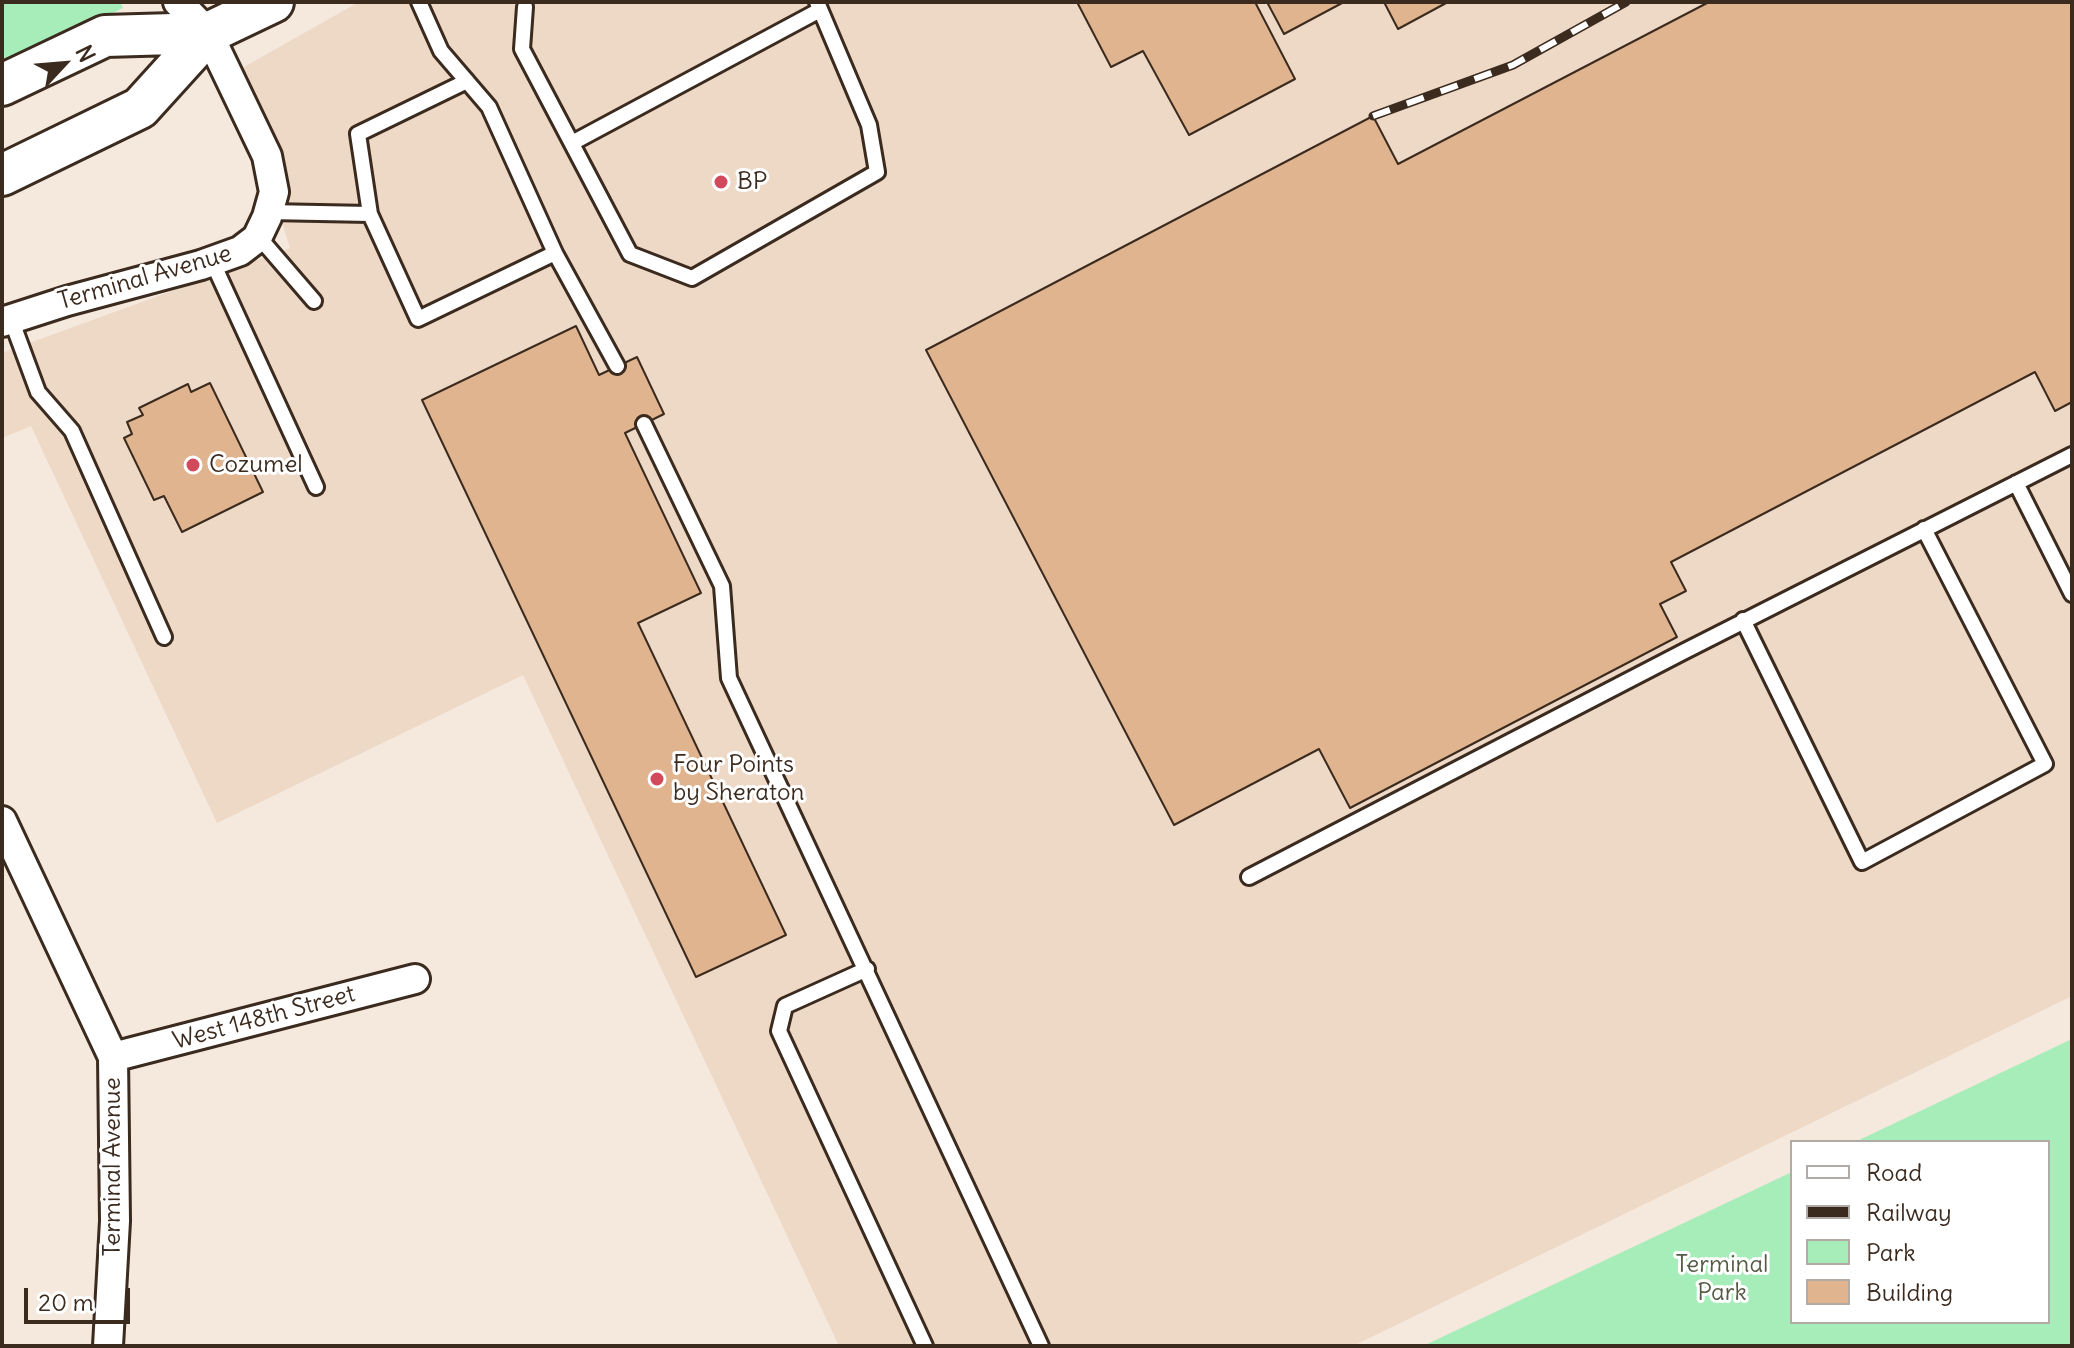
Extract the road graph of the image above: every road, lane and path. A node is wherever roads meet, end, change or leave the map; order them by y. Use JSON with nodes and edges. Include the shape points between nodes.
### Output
{"nodes":[{"id":1,"x":178,"y":2,"type":"edge"},
{"id":2,"x":273,"y":2,"type":"edge"},
{"id":3,"x":419,"y":2,"type":"edge"},
{"id":4,"x":527,"y":4,"type":"edge"},
{"id":5,"x":819,"y":6,"type":"edge"},
{"id":6,"x":207,"y":18,"type":"edge"},
{"id":7,"x":467,"y":81,"type":"junction"},
{"id":8,"x":2,"y":85,"type":"edge"},
{"id":9,"x":572,"y":143,"type":"junction"},
{"id":10,"x":2,"y":175,"type":"edge"},
{"id":11,"x":370,"y":214,"type":"junction"},
{"id":12,"x":263,"y":224,"type":"junction"},
{"id":13,"x":555,"y":253,"type":"junction"},
{"id":14,"x":212,"y":261,"type":"junction"},
{"id":15,"x":314,"y":301,"type":"dead end"},
{"id":16,"x":6,"y":321,"type":"edge"},
{"id":17,"x":617,"y":366,"type":"dead end"},
{"id":18,"x":644,"y":424,"type":"dead end"},
{"id":19,"x":2072,"y":455,"type":"edge"},
{"id":20,"x":2016,"y":483,"type":"junction"},
{"id":21,"x":316,"y":487,"type":"dead end"},
{"id":22,"x":1924,"y":529,"type":"junction"},
{"id":23,"x":2072,"y":594,"type":"edge"},
{"id":24,"x":1743,"y":620,"type":"junction"},
{"id":25,"x":164,"y":637,"type":"dead end"},
{"id":26,"x":2,"y":821,"type":"edge"},
{"id":27,"x":1249,"y":877,"type":"dead end"},
{"id":28,"x":867,"y":969,"type":"junction"},
{"id":29,"x":415,"y":979,"type":"dead end"},
{"id":30,"x":113,"y":1057,"type":"junction"},
{"id":31,"x":108,"y":1346,"type":"edge"},
{"id":32,"x":925,"y":1346,"type":"edge"},
{"id":33,"x":1041,"y":1346,"type":"edge"}],
"edges":[{"from":1,"to":6,"type":"street"},
{"from":2,"to":6,"type":"main road"},
{"from":3,"to":7,"type":"lane","via":[[441,51]]},
{"from":4,"to":9,"type":"lane","via":[[522,49]]},
{"from":5,"to":9,"type":"lane"},
{"from":5,"to":9,"type":"lane","via":[[869,125],[877,172],[692,278],[630,254]]},
{"from":6,"to":8,"type":"main road","via":[[105,36]]},
{"from":6,"to":10,"type":"main road","via":[[140,108]]},
{"from":6,"to":12,"type":"street","via":[[267,156],[274,192]]},
{"from":7,"to":11,"type":"lane","via":[[358,134]]},
{"from":7,"to":13,"type":"lane","via":[[489,107]]},
{"from":11,"to":12,"type":"lane"},
{"from":11,"to":13,"type":"lane","via":[[418,319]]},
{"from":12,"to":14,"type":"street","name":"Terminal Avenue","via":[[240,251]]},
{"from":12,"to":15,"type":"lane"},
{"from":13,"to":17,"type":"lane"},
{"from":14,"to":16,"type":"street","name":"Terminal Avenue"},
{"from":14,"to":21,"type":"lane"},
{"from":16,"to":25,"type":"lane","via":[[38,392],[72,431]]},
{"from":18,"to":28,"type":"lane","via":[[722,586],[729,678]]},
{"from":19,"to":20,"type":"lane"},
{"from":20,"to":22,"type":"lane"},
{"from":20,"to":23,"type":"lane"},
{"from":22,"to":24,"type":"lane"},
{"from":22,"to":24,"type":"lane","via":[[2045,764],[1862,862]]},
{"from":24,"to":27,"type":"lane"},
{"from":26,"to":30,"type":"street","name":"Terminal Avenue"},
{"from":28,"to":32,"type":"lane","via":[[785,1006],[779,1031]]},
{"from":28,"to":33,"type":"lane"},
{"from":29,"to":30,"type":"street","name":"West 148th Street"},
{"from":30,"to":31,"type":"street","name":"Terminal Avenue","via":[[115,1221]]}]}
